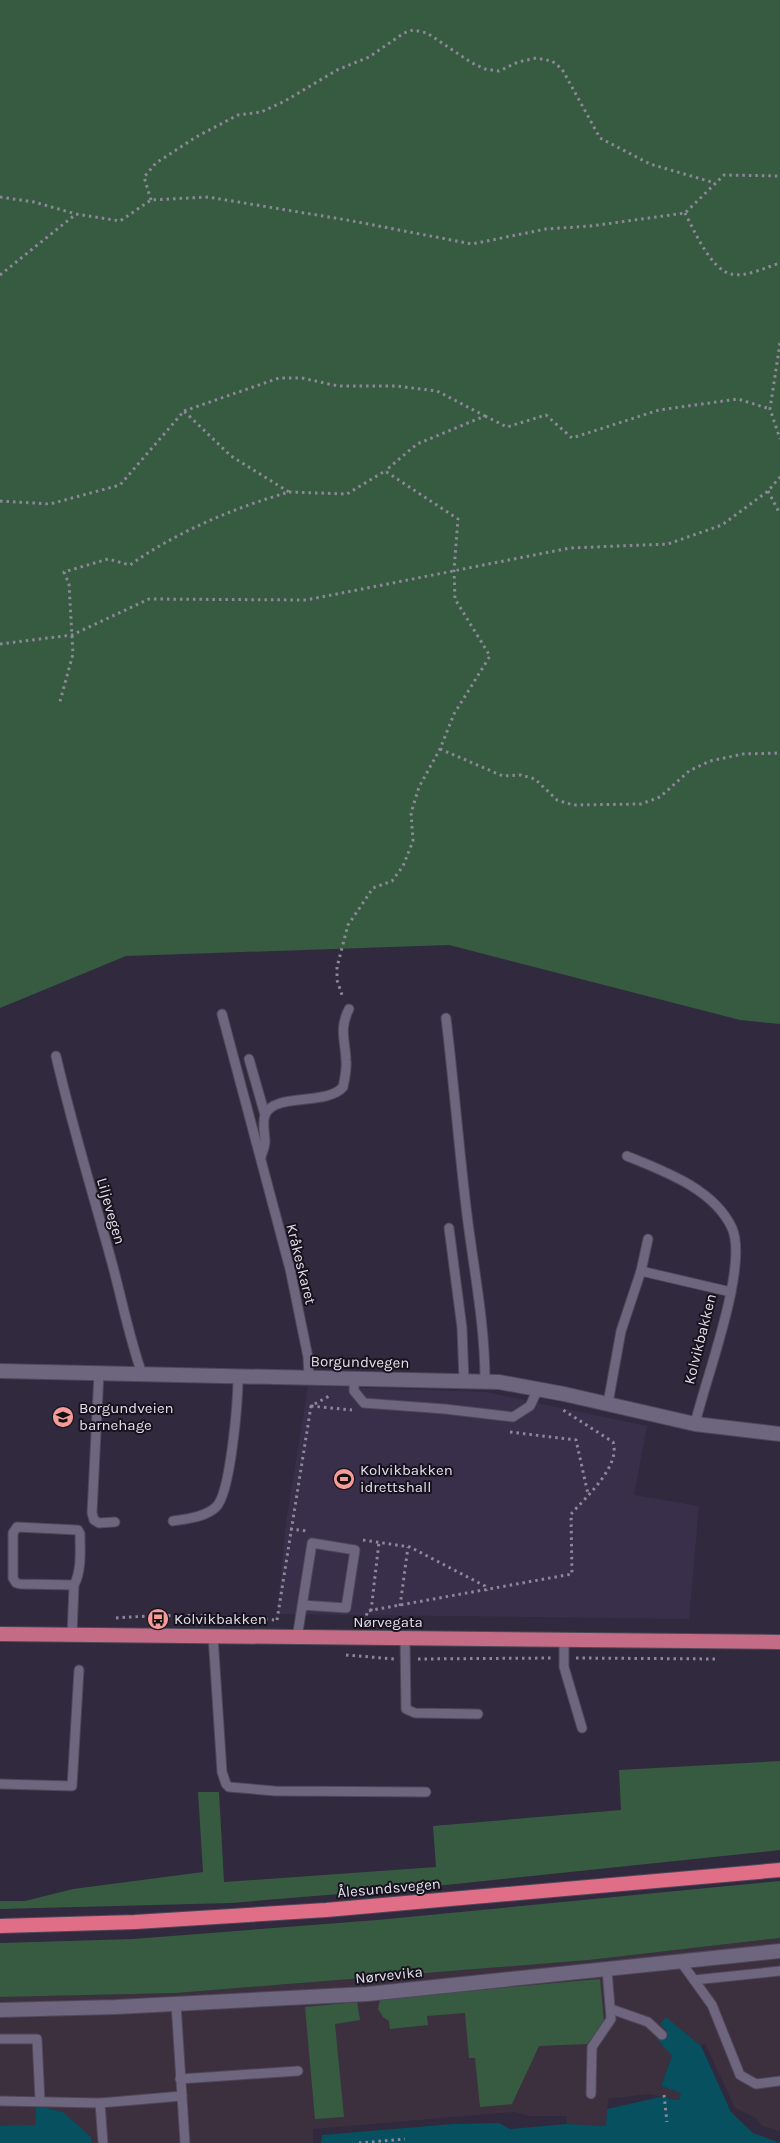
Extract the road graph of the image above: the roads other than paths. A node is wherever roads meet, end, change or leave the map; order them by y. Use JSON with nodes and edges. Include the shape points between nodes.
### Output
{"nodes":[{"id":1,"x":349,"y":1010,"type":"road end"},
{"id":2,"x":222,"y":1014,"type":"dead end"},
{"id":3,"x":446,"y":1018,"type":"dead end"},
{"id":4,"x":56,"y":1056,"type":"dead end"},
{"id":5,"x":249,"y":1059,"type":"dead end"},
{"id":6,"x":265,"y":1115,"type":"junction"},
{"id":7,"x":627,"y":1156,"type":"dead end"},
{"id":8,"x":261,"y":1158,"type":"junction"},
{"id":9,"x":449,"y":1228,"type":"dead end"},
{"id":10,"x":648,"y":1239,"type":"dead end"},
{"id":11,"x":641,"y":1271,"type":"junction"},
{"id":12,"x":731,"y":1292,"type":"junction"},
{"id":13,"x":0,"y":1372,"type":"edge"},
{"id":14,"x":99,"y":1374,"type":"junction"},
{"id":15,"x":142,"y":1374,"type":"junction"},
{"id":16,"x":238,"y":1376,"type":"junction"},
{"id":17,"x":309,"y":1377,"type":"junction"},
{"id":18,"x":354,"y":1379,"type":"junction"},
{"id":19,"x":464,"y":1381,"type":"junction"},
{"id":20,"x":485,"y":1381,"type":"junction"},
{"id":21,"x":538,"y":1389,"type":"junction"},
{"id":22,"x":608,"y":1403,"type":"junction"},
{"id":23,"x":695,"y":1424,"type":"junction"},
{"id":24,"x":780,"y":1434,"type":"edge"},
{"id":25,"x":173,"y":1521,"type":"dead end"},
{"id":26,"x":115,"y":1522,"type":"dead end"},
{"id":27,"x":74,"y":1585,"type":"junction"},
{"id":28,"x":302,"y":1605,"type":"junction"},
{"id":29,"x":0,"y":1634,"type":"edge"},
{"id":30,"x":72,"y":1635,"type":"junction"},
{"id":31,"x":213,"y":1636,"type":"junction"},
{"id":32,"x":297,"y":1638,"type":"junction"},
{"id":33,"x":405,"y":1638,"type":"junction"},
{"id":34,"x":564,"y":1640,"type":"junction"},
{"id":35,"x":780,"y":1642,"type":"edge"},
{"id":36,"x":79,"y":1670,"type":"dead end"},
{"id":37,"x":478,"y":1714,"type":"dead end"},
{"id":38,"x":582,"y":1728,"type":"dead end"},
{"id":39,"x":0,"y":1784,"type":"edge"},
{"id":40,"x":426,"y":1792,"type":"dead end"},
{"id":41,"x":780,"y":1870,"type":"edge"},
{"id":42,"x":0,"y":1926,"type":"edge"},
{"id":43,"x":780,"y":1951,"type":"edge"},
{"id":44,"x":682,"y":1962,"type":"junction"},
{"id":45,"x":607,"y":1970,"type":"junction"},
{"id":46,"x":780,"y":1972,"type":"edge"},
{"id":47,"x":694,"y":1980,"type":"junction"},
{"id":48,"x":176,"y":2004,"type":"junction"},
{"id":49,"x":610,"y":2009,"type":"junction"},
{"id":50,"x":0,"y":2010,"type":"edge"},
{"id":51,"x":662,"y":2035,"type":"dead end"},
{"id":52,"x":0,"y":2039,"type":"edge"},
{"id":53,"x":298,"y":2072,"type":"dead end"},
{"id":54,"x":180,"y":2079,"type":"junction"},
{"id":55,"x":780,"y":2081,"type":"edge"},
{"id":56,"x":590,"y":2094,"type":"dead end"},
{"id":57,"x":182,"y":2096,"type":"junction"},
{"id":58,"x":40,"y":2101,"type":"junction"},
{"id":59,"x":0,"y":2102,"type":"edge"},
{"id":60,"x":100,"y":2103,"type":"junction"},
{"id":61,"x":103,"y":2143,"type":"edge"},
{"id":62,"x":185,"y":2143,"type":"edge"}],
"edges":[{"from":1,"to":6,"type":"lane","via":[[343,1026],[346,1064],[343,1087],[333,1095],[277,1104]]},
{"from":2,"to":8,"type":"lane","name":"Kråkeskaret"},
{"from":3,"to":20,"type":"lane","via":[[459,1149],[486,1354]]},
{"from":4,"to":15,"type":"lane","name":"Liljevegen","via":[[128,1334]]},
{"from":5,"to":6,"type":"lane","name":"Kråkeskaret"},
{"from":6,"to":8,"type":"lane","name":"Kråkeskaret","via":[[265,1144]]},
{"from":7,"to":12,"type":"lane","via":[[681,1180],[707,1197],[721,1212],[731,1227],[736,1246]]},
{"from":8,"to":17,"type":"lane","name":"Kråkeskaret","via":[[294,1287]]},
{"from":9,"to":19,"type":"lane","via":[[462,1328]]},
{"from":10,"to":11,"type":"lane"},
{"from":11,"to":12,"type":"lane","name":"Kolvikbakken"},
{"from":11,"to":22,"type":"lane","via":[[621,1331]]},
{"from":12,"to":23,"type":"lane","name":"Kolvikbakken"},
{"from":13,"to":14,"type":"street","name":"Borgundvegen"},
{"from":14,"to":15,"type":"street","name":"Borgundvegen"},
{"from":14,"to":26,"type":"lane","via":[[92,1513],[94,1520],[100,1523]]},
{"from":15,"to":16,"type":"street","name":"Borgundvegen"},
{"from":16,"to":17,"type":"street","name":"Borgundvegen"},
{"from":16,"to":25,"type":"lane","via":[[237,1408],[224,1494],[216,1507],[201,1515]]},
{"from":17,"to":18,"type":"street","name":"Borgundvegen"},
{"from":18,"to":19,"type":"street","name":"Borgundvegen"},
{"from":18,"to":21,"type":"lane","via":[[354,1391],[364,1403],[513,1417],[530,1406]]},
{"from":19,"to":20,"type":"street","name":"Borgundvegen"},
{"from":20,"to":21,"type":"street"},
{"from":21,"to":22,"type":"street"},
{"from":22,"to":23,"type":"street"},
{"from":23,"to":24,"type":"street"},
{"from":27,"to":27,"type":"lane","via":[[79,1567],[78,1530],[17,1527],[13,1533],[12,1578],[16,1583]]},
{"from":27,"to":30,"type":"lane"},
{"from":28,"to":28,"type":"lane","via":[[312,1543],[356,1550],[346,1608]]},
{"from":28,"to":32,"type":"lane"},
{"from":29,"to":30,"type":"main road","name":"Nørvegata"},
{"from":30,"to":31,"type":"main road","name":"Nørvegata"},
{"from":31,"to":32,"type":"main road","name":"Nørvegata"},
{"from":31,"to":40,"type":"lane","via":[[222,1772],[229,1787],[275,1791]]},
{"from":32,"to":33,"type":"main road","name":"Nørvegata"},
{"from":33,"to":34,"type":"main road","name":"Nørvegata"},
{"from":33,"to":37,"type":"lane","via":[[406,1709],[416,1713]]},
{"from":34,"to":35,"type":"main road","name":"Nørvegata"},
{"from":34,"to":38,"type":"lane","via":[[566,1674]]},
{"from":36,"to":39,"type":"lane","via":[[72,1786]]},
{"from":41,"to":42,"type":"highway","name":"Ålesundsvegen","via":[[326,1910],[135,1922]]},
{"from":43,"to":44,"type":"street","name":"Nørvevika"},
{"from":44,"to":45,"type":"street","name":"Nørvevika"},
{"from":44,"to":47,"type":"lane"},
{"from":45,"to":48,"type":"street","name":"Nørvevika","via":[[367,1994]]},
{"from":45,"to":49,"type":"lane"},
{"from":46,"to":47,"type":"lane"},
{"from":47,"to":55,"type":"lane","via":[[712,2006],[740,2074],[756,2084]]},
{"from":48,"to":50,"type":"street","name":"Nørvevika"},
{"from":48,"to":54,"type":"lane"},
{"from":49,"to":51,"type":"lane","via":[[648,2022]]},
{"from":49,"to":56,"type":"lane","via":[[611,2019],[592,2047]]},
{"from":52,"to":58,"type":"lane","via":[[37,2039]]},
{"from":53,"to":54,"type":"lane"},
{"from":54,"to":57,"type":"lane"},
{"from":57,"to":60,"type":"lane"},
{"from":57,"to":62,"type":"lane"},
{"from":58,"to":59,"type":"lane"},
{"from":58,"to":60,"type":"lane"},
{"from":60,"to":61,"type":"lane"}]}
